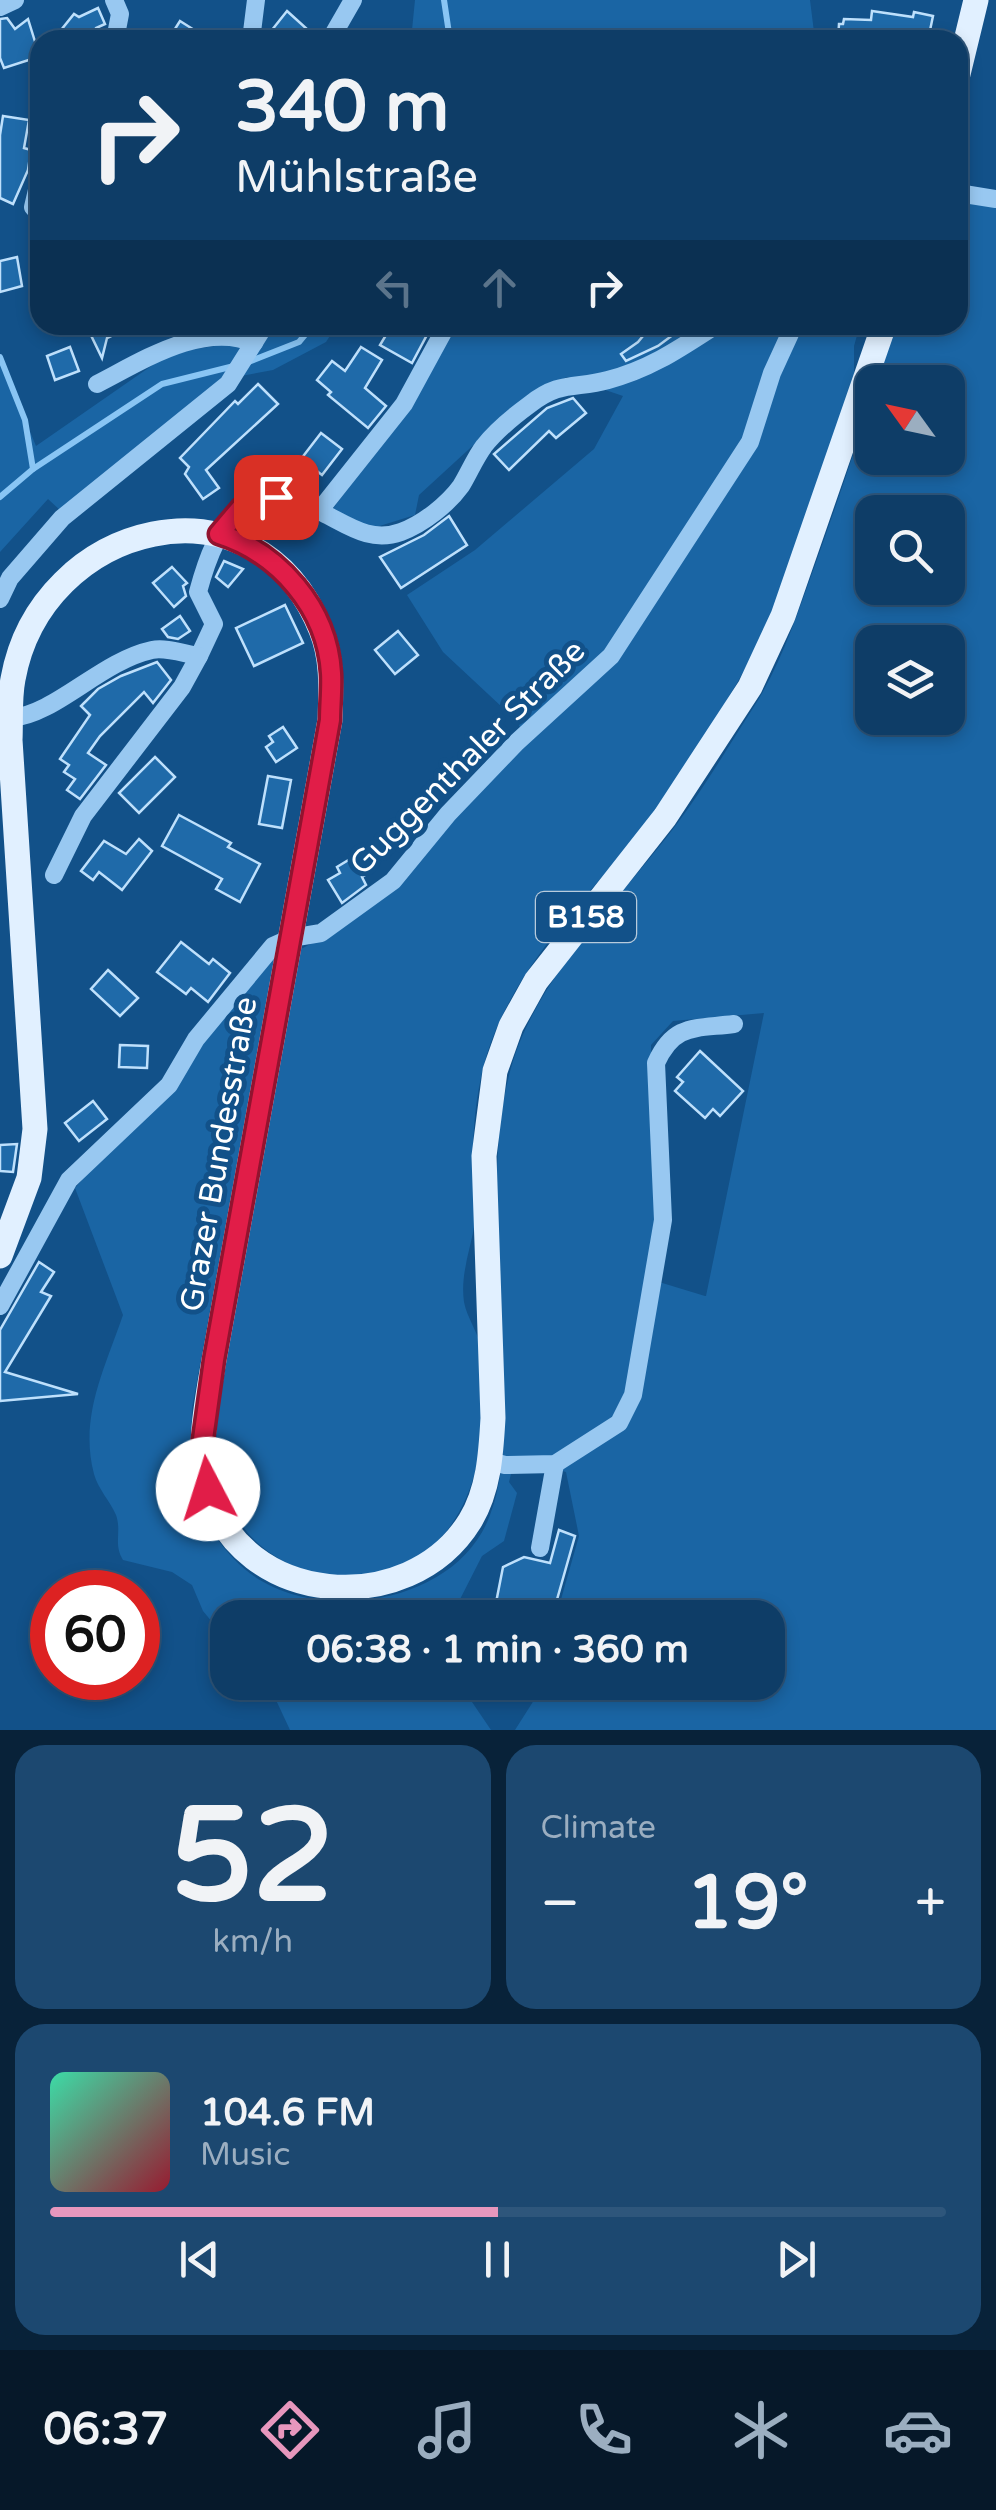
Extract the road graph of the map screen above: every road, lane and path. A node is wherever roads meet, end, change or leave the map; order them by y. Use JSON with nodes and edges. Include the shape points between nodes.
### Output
{"nodes":[{"id":1,"x":15,"y":0,"type":"edge"},
{"id":2,"x":114,"y":0,"type":"edge"},
{"id":3,"x":256,"y":0,"type":"edge"},
{"id":4,"x":353,"y":0,"type":"edge"},
{"id":5,"x":976,"y":0,"type":"edge"},
{"id":6,"x":0,"y":7,"type":"edge"},
{"id":7,"x":116,"y":30,"type":"edge"},
{"id":8,"x":252,"y":30,"type":"edge"},
{"id":9,"x":336,"y":30,"type":"edge"},
{"id":10,"x":968,"y":33,"type":"edge"},
{"id":11,"x":968,"y":195,"type":"edge"},
{"id":12,"x":996,"y":199,"type":"edge"},
{"id":13,"x":259,"y":335,"type":"edge"},
{"id":14,"x":442,"y":335,"type":"edge"},
{"id":15,"x":701,"y":335,"type":"edge"},
{"id":16,"x":789,"y":335,"type":"edge"},
{"id":17,"x":881,"y":335,"type":"edge"},
{"id":18,"x":254,"y":344,"type":"junction"},
{"id":19,"x":97,"y":384,"type":"dead end"},
{"id":20,"x":319,"y":511,"type":"junction"},
{"id":21,"x":219,"y":534,"type":"junction"},
{"id":22,"x":0,"y":599,"type":"edge"},
{"id":23,"x":199,"y":656,"type":"junction"},
{"id":24,"x":7,"y":732,"type":"edge"},
{"id":25,"x":54,"y":874,"type":"dead end"},
{"id":26,"x":290,"y":938,"type":"junction"},
{"id":27,"x":734,"y":1024,"type":"dead end"},
{"id":28,"x":0,"y":1256,"type":"edge"},
{"id":29,"x":0,"y":1306,"type":"edge"},
{"id":30,"x":490,"y":1461,"type":"junction"},
{"id":31,"x":555,"y":1464,"type":"junction"},
{"id":32,"x":540,"y":1548,"type":"dead end"}],
"edges":[{"from":1,"to":6,"type":"street"},
{"from":2,"to":7,"type":"street"},
{"from":3,"to":8,"type":"street"},
{"from":4,"to":9,"type":"street"},
{"from":5,"to":10,"type":"main road"},
{"from":11,"to":12,"type":"street"},
{"from":13,"to":18,"type":"street"},
{"from":14,"to":20,"type":"street","via":[[404,404]]},
{"from":15,"to":20,"type":"street","via":[[659,363],[603,382],[575,383],[530,404],[485,445],[458,490],[400,533],[366,536]]},
{"from":16,"to":26,"type":"street","name":"Guggenthaler Straße","via":[[750,442],[611,656],[517,742],[394,881],[321,933]]},
{"from":17,"to":30,"type":"main road","name":"Grazer Bundesstraße","number":"B158","via":[[783,616],[750,687],[665,817],[536,981],[506,1041],[484,1156]]},
{"from":18,"to":19,"type":"street","via":[[240,337],[179,342]]},
{"from":18,"to":22,"type":"street","via":[[228,384],[62,518]]},
{"from":20,"to":21,"type":"street","via":[[276,497],[257,500]]},
{"from":21,"to":23,"type":"street","via":[[198,592],[214,624]]},
{"from":21,"to":24,"type":"main road","name":"Grazer Bundesstraße","number":"B158","via":[[164,530],[124,540],[58,588],[23,647]]},
{"from":21,"to":26,"type":"main road","name":"Grazer Bundesstraße","number":"B158","via":[[275,564],[302,592],[322,631],[331,671],[330,720]]},
{"from":23,"to":24,"type":"street","via":[[156,649],[112,664]]},
{"from":23,"to":25,"type":"street","via":[[83,816]]},
{"from":24,"to":28,"type":"main road","name":"Grazer Bundesstraße","number":"B158","via":[[35,1129],[29,1178]]},
{"from":26,"to":29,"type":"street","name":"Guggenthaler Straße","via":[[273,946],[196,1039],[169,1085],[70,1180]]},
{"from":26,"to":30,"type":"main road","name":"Grazer Bundesstraße","number":"B158","via":[[208,1399],[208,1489],[239,1546],[266,1567],[305,1584],[346,1590],[420,1570],[450,1548],[483,1495]]},
{"from":27,"to":31,"type":"street","via":[[681,1030],[656,1063],[664,1220],[634,1396],[619,1423]]},
{"from":30,"to":31,"type":"street"},
{"from":31,"to":32,"type":"street"}]}
